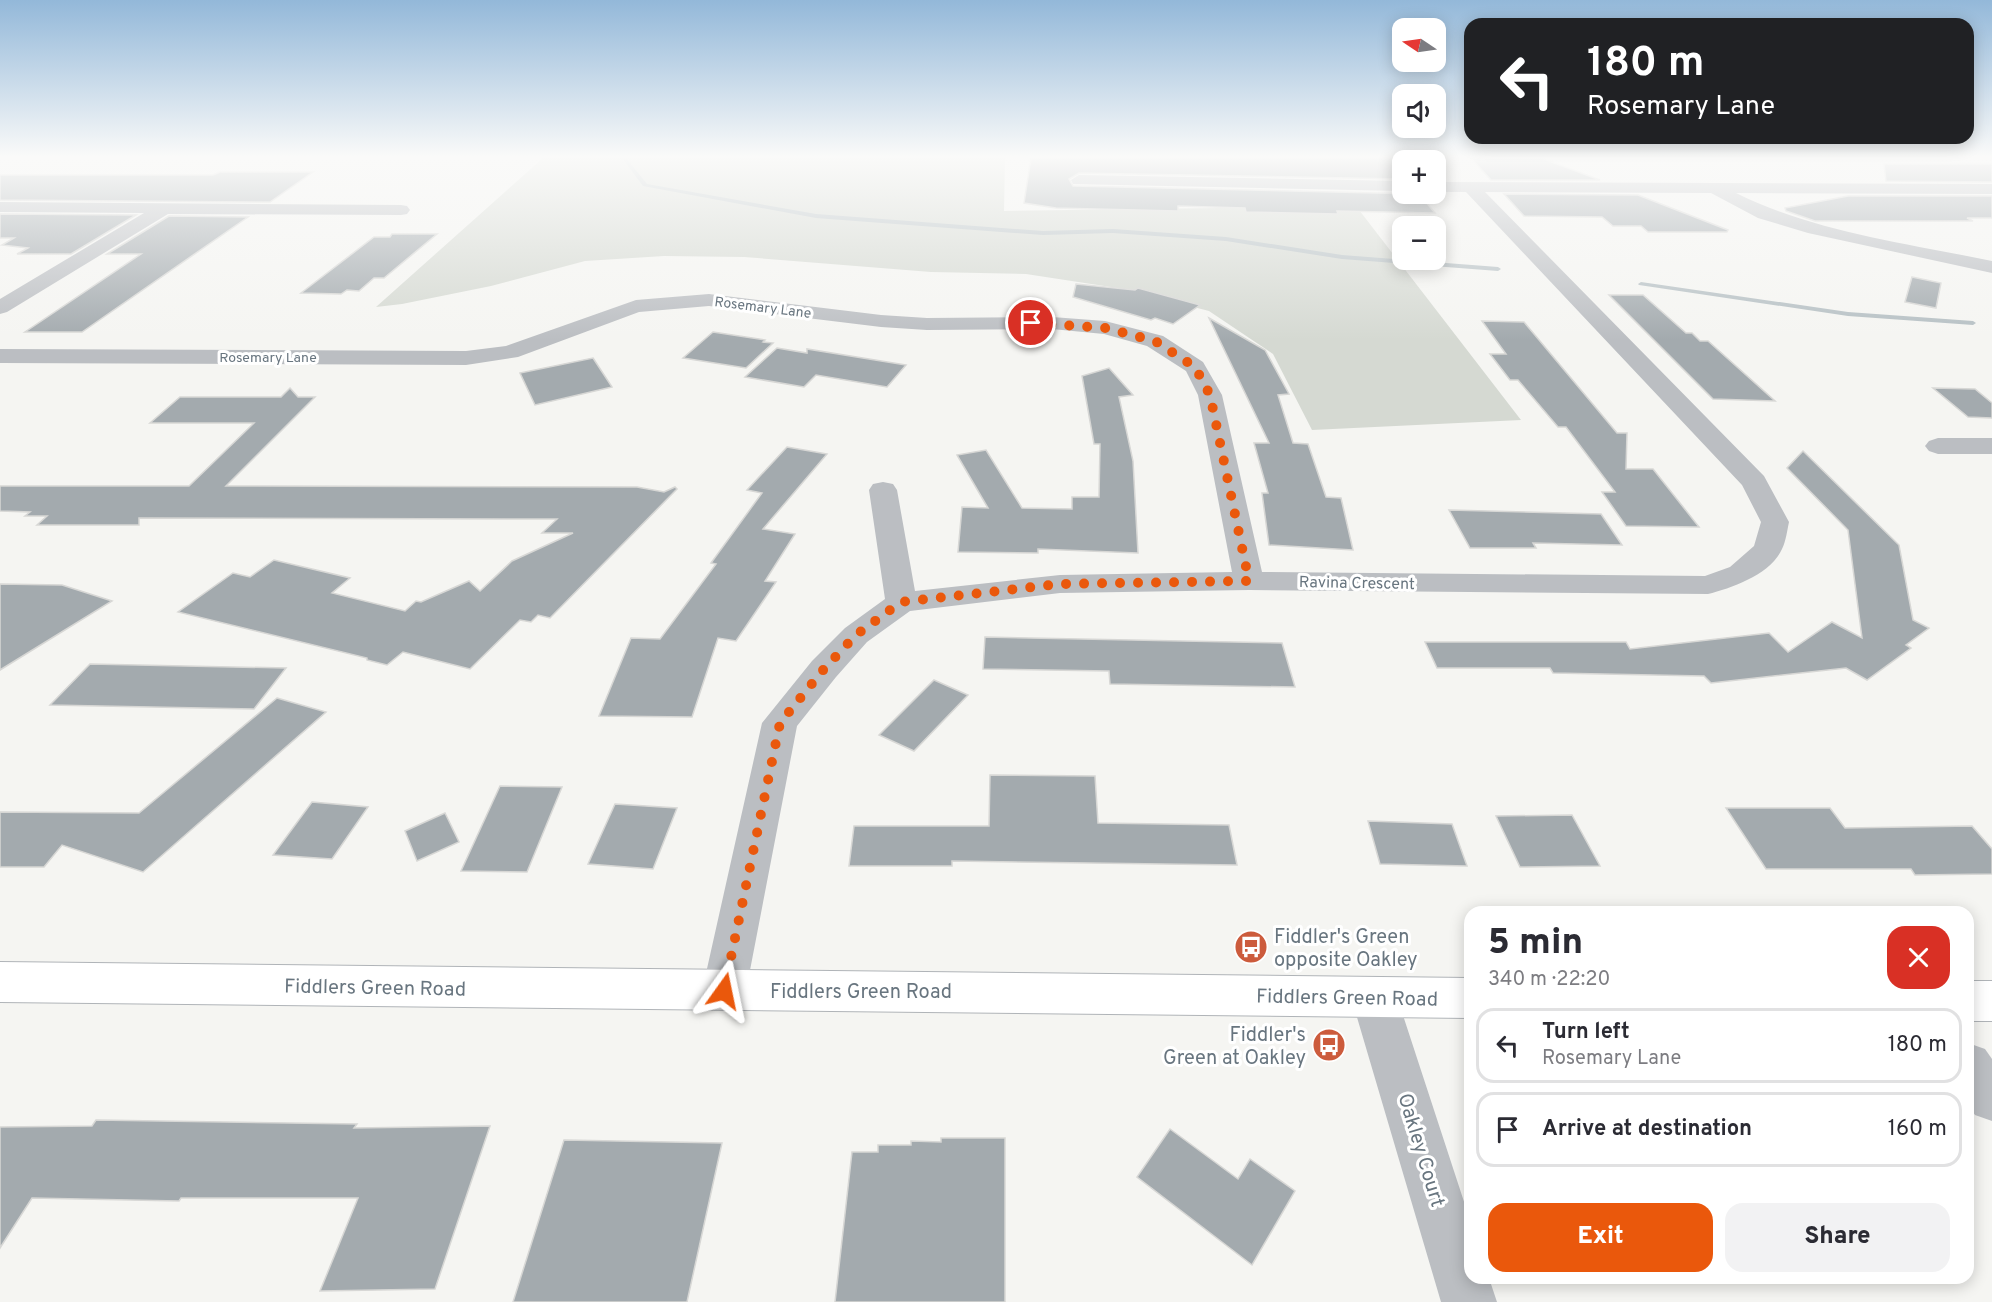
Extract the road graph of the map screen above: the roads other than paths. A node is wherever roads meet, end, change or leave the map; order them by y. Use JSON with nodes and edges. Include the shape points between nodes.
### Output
{"nodes":[{"id":1,"x":147,"y":219,"type":"edge"},
{"id":2,"x":1501,"y":219,"type":"edge"},
{"id":3,"x":1780,"y":219,"type":"edge"},
{"id":4,"x":1992,"y":267,"type":"edge"},
{"id":5,"x":0,"y":308,"type":"edge"},
{"id":6,"x":0,"y":356,"type":"edge"},
{"id":7,"x":1938,"y":446,"type":"dead end"},
{"id":8,"x":1992,"y":446,"type":"edge"},
{"id":9,"x":883,"y":490,"type":"dead end"},
{"id":10,"x":1249,"y":581,"type":"junction"},
{"id":11,"x":901,"y":602,"type":"junction"},
{"id":12,"x":0,"y":982,"type":"edge"},
{"id":13,"x":724,"y":991,"type":"junction"},
{"id":14,"x":1374,"y":997,"type":"junction"},
{"id":15,"x":1464,"y":998,"type":"edge"},
{"id":16,"x":1992,"y":1000,"type":"edge"},
{"id":17,"x":1974,"y":1001,"type":"edge"},
{"id":18,"x":1974,"y":1073,"type":"edge"},
{"id":19,"x":1992,"y":1098,"type":"edge"},
{"id":20,"x":1469,"y":1302,"type":"edge"}],
"edges":[{"from":1,"to":5,"type":"street"},
{"from":2,"to":10,"type":"street","name":"Ravina Crescent","via":[[1754,482],[1775,522],[1768,549],[1742,573],[1708,585]]},
{"from":3,"to":4,"type":"street"},
{"from":6,"to":10,"type":"street","name":"Rosemary Lane","via":[[466,358],[510,352],[636,306],[709,300],[880,321],[1052,323],[1105,328],[1155,341],[1195,367],[1210,395]]},
{"from":7,"to":8,"type":"street"},
{"from":9,"to":11,"type":"street"},
{"from":10,"to":11,"type":"street","name":"Ravina Crescent","via":[[1060,584]]},
{"from":11,"to":13,"type":"street","name":"Ravina Crescent","via":[[856,635],[780,723]]},
{"from":12,"to":13,"type":"main road","name":"Fiddlers Green Road"},
{"from":13,"to":14,"type":"main road","name":"Fiddlers Green Road"},
{"from":14,"to":15,"type":"main road","name":"Fiddlers Green Road"},
{"from":14,"to":20,"type":"street","name":"Oakley Court"},
{"from":16,"to":17,"type":"main road"},
{"from":18,"to":19,"type":"street"}]}
